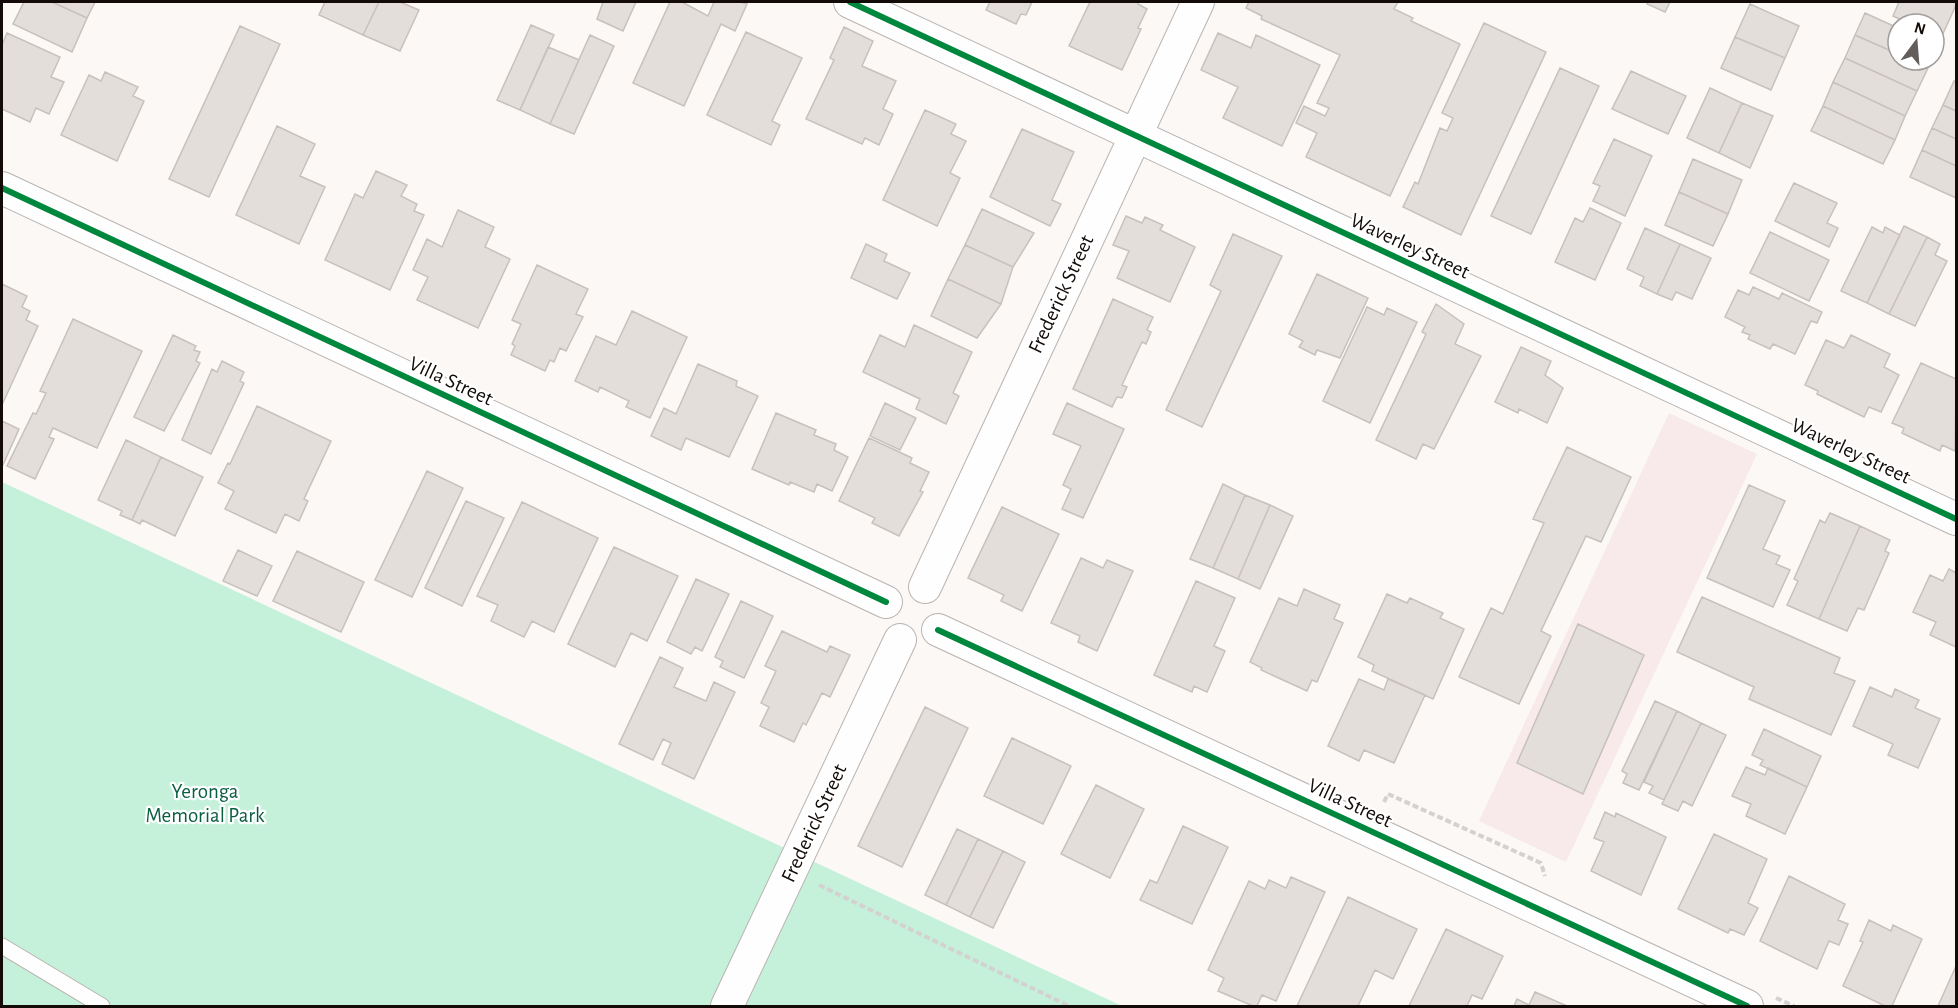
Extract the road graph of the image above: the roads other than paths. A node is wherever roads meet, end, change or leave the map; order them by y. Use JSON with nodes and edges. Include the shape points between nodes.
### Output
{"nodes":[{"id":1,"x":850,"y":2,"type":"edge"},
{"id":2,"x":1198,"y":2,"type":"edge"},
{"id":3,"x":1135,"y":135,"type":"junction"},
{"id":4,"x":2,"y":188,"type":"edge"},
{"id":5,"x":1956,"y":519,"type":"edge"},
{"id":6,"x":925,"y":587,"type":"junction"},
{"id":7,"x":886,"y":602,"type":"junction"},
{"id":8,"x":938,"y":630,"type":"junction"},
{"id":9,"x":900,"y":640,"type":"junction"},
{"id":10,"x":2,"y":946,"type":"edge"},
{"id":11,"x":102,"y":1006,"type":"edge"},
{"id":12,"x":727,"y":1006,"type":"edge"},
{"id":13,"x":1747,"y":1006,"type":"edge"}],
"edges":[{"from":1,"to":3,"type":"street","name":"Waverley Street"},
{"from":2,"to":3,"type":"street","name":"Frederick Street"},
{"from":3,"to":5,"type":"street","name":"Waverley Street"},
{"from":3,"to":6,"type":"street","name":"Frederick Street"},
{"from":4,"to":7,"type":"street","name":"Villa Street"},
{"from":6,"to":7,"type":"street","via":[[907,585],[891,594]]},
{"from":6,"to":8,"type":"street","via":[[942,605]]},
{"from":7,"to":9,"type":"street","via":[[887,628]]},
{"from":8,"to":9,"type":"street","via":[[917,643]]},
{"from":8,"to":13,"type":"street","name":"Villa Street"},
{"from":9,"to":12,"type":"street","name":"Frederick Street"},
{"from":10,"to":11,"type":"lane"}]}
